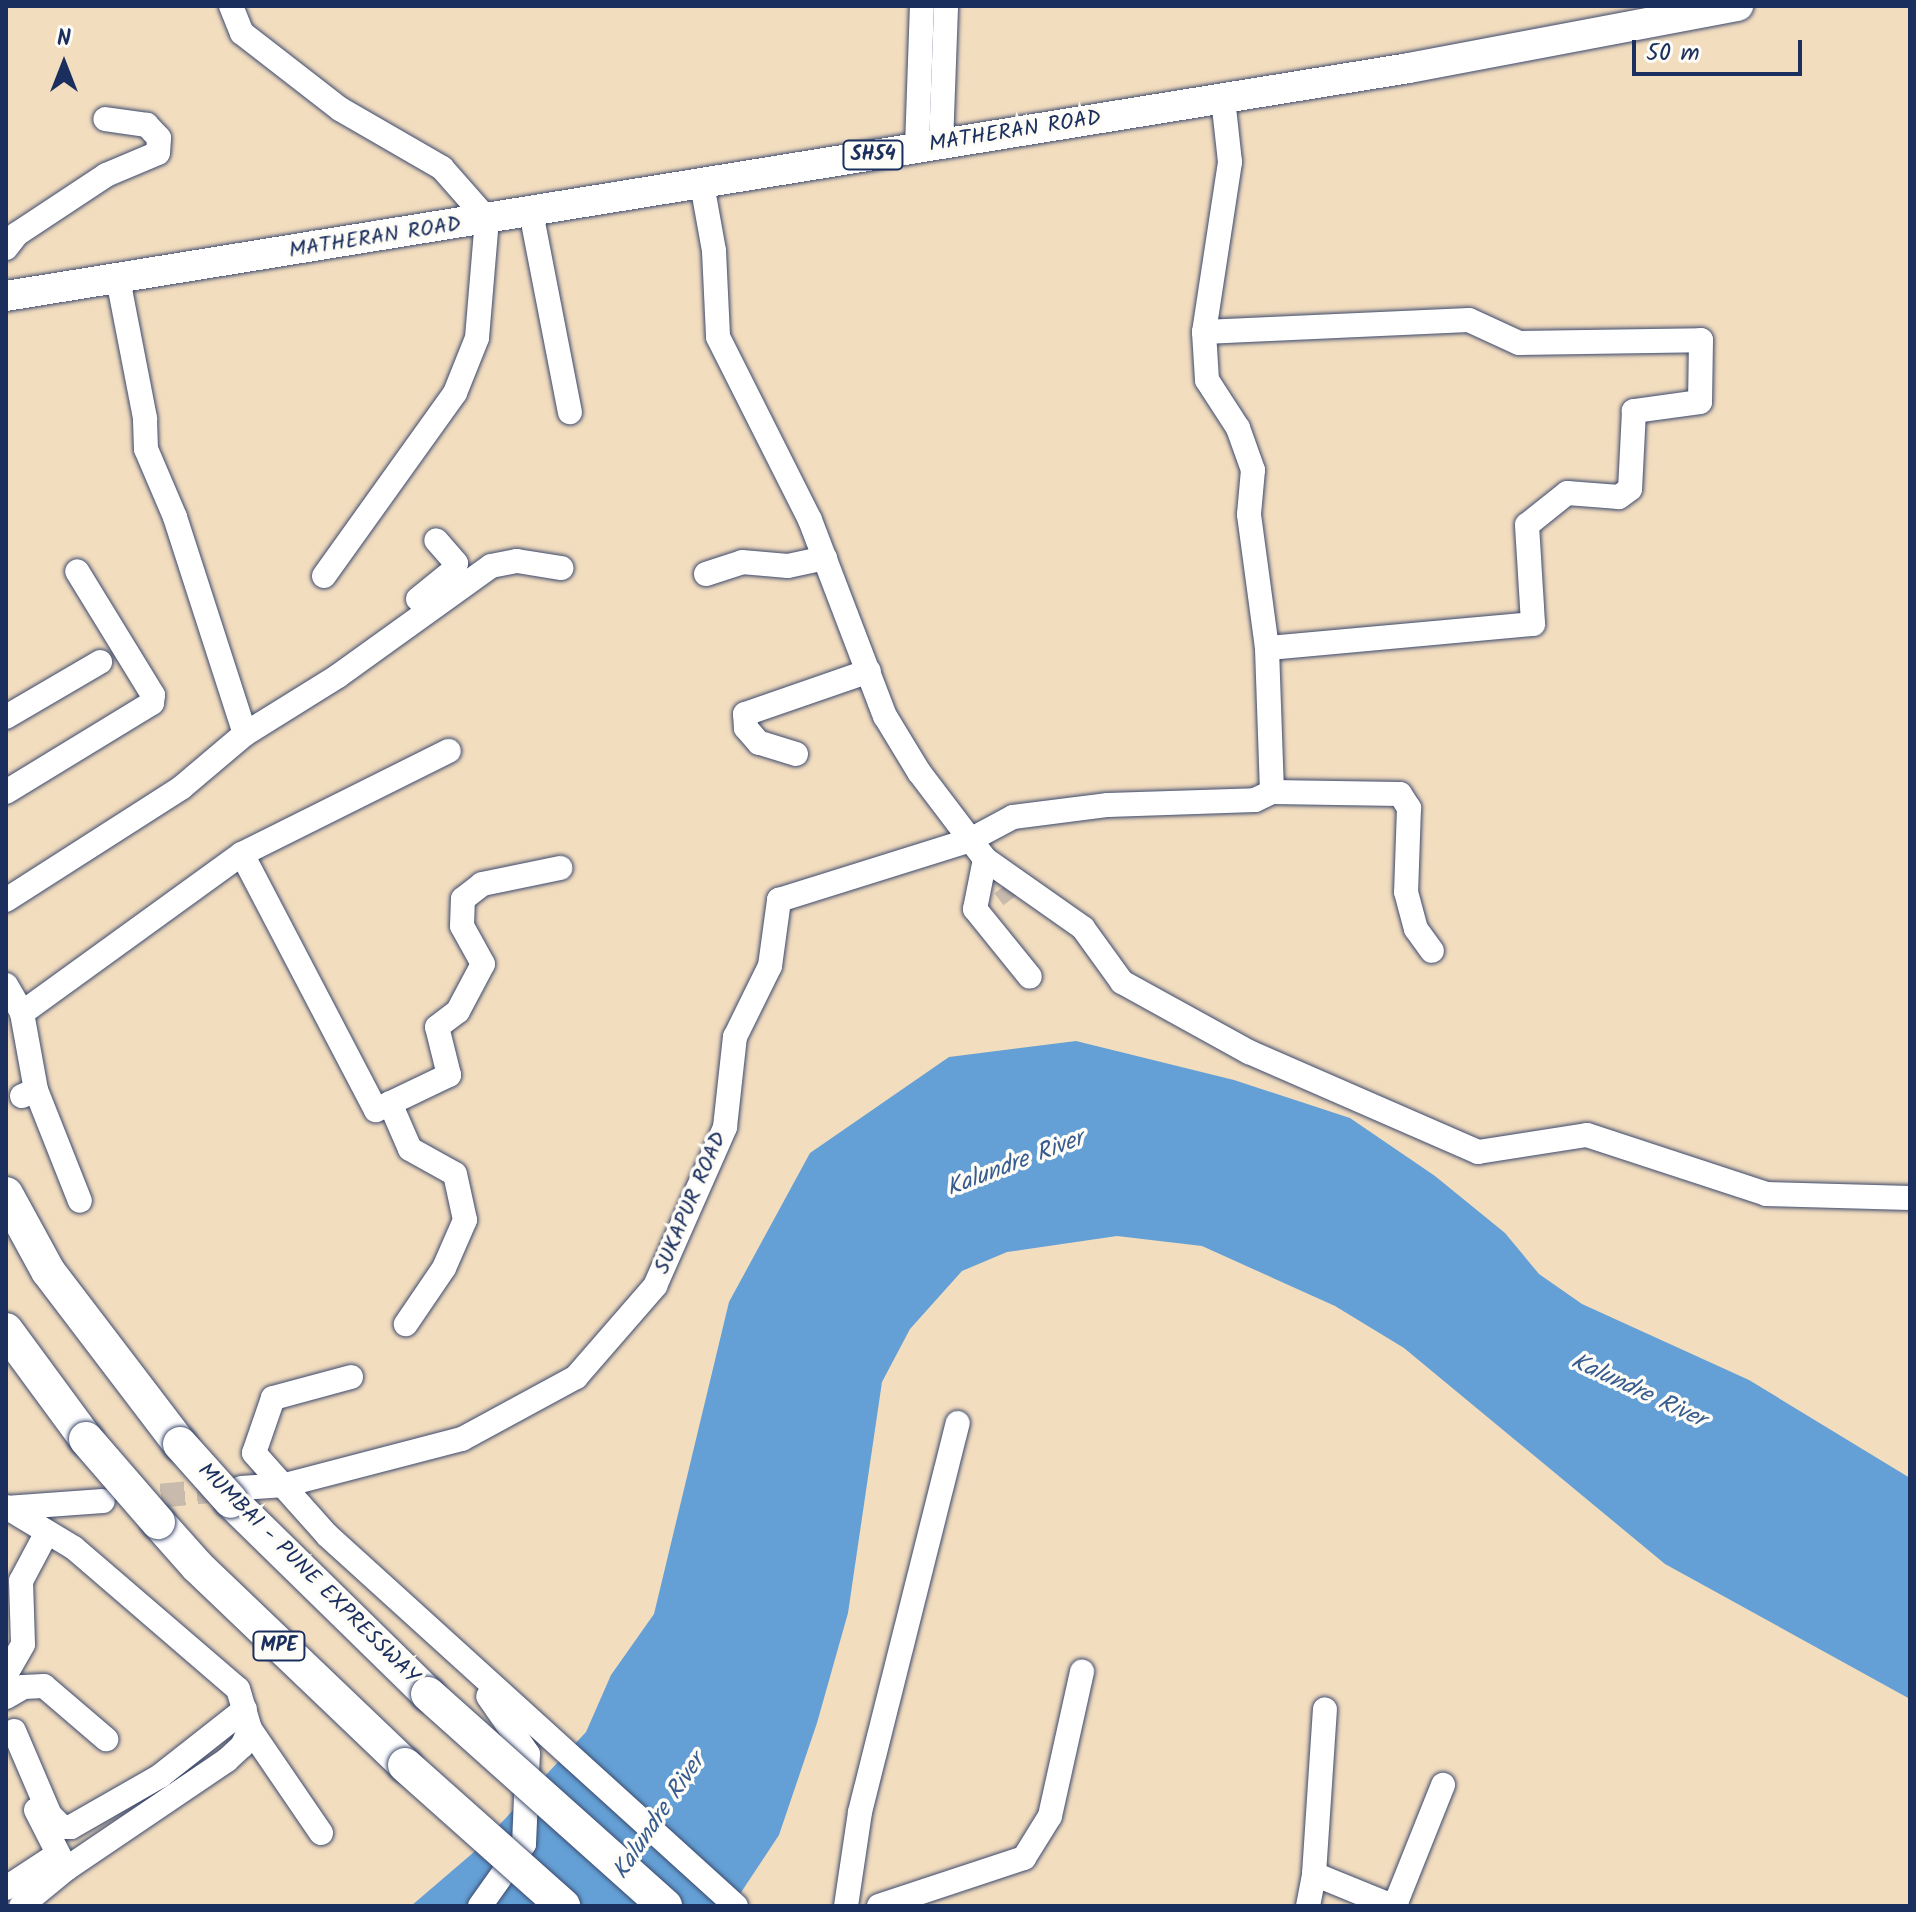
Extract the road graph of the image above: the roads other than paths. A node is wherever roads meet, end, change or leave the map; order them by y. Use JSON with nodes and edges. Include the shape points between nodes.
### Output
{"nodes":[{"id":1,"x":231,"y":6,"type":"edge"},
{"id":2,"x":922,"y":6,"type":"edge"},
{"id":3,"x":946,"y":6,"type":"edge"},
{"id":4,"x":1738,"y":6,"type":"edge"},
{"id":5,"x":1223,"y":99,"type":"junction"},
{"id":6,"x":105,"y":119,"type":"dead end"},
{"id":7,"x":929,"y":146,"type":"junction"},
{"id":8,"x":702,"y":184,"type":"junction"},
{"id":9,"x":531,"y":212,"type":"junction"},
{"id":10,"x":487,"y":219,"type":"junction"},
{"id":11,"x":6,"y":248,"type":"edge"},
{"id":12,"x":118,"y":279,"type":"junction"},
{"id":13,"x":6,"y":296,"type":"edge"},
{"id":14,"x":1204,"y":332,"type":"junction"},
{"id":15,"x":570,"y":412,"type":"dead end"},
{"id":16,"x":436,"y":540,"type":"dead end"},
{"id":17,"x":825,"y":558,"type":"junction"},
{"id":18,"x":561,"y":568,"type":"dead end"},
{"id":19,"x":77,"y":571,"type":"dead end"},
{"id":20,"x":706,"y":574,"type":"dead end"},
{"id":21,"x":324,"y":576,"type":"dead end"},
{"id":22,"x":441,"y":591,"type":"junction"},
{"id":23,"x":402,"y":621,"type":"junction"},
{"id":24,"x":372,"y":636,"type":"dead end"},
{"id":25,"x":1267,"y":648,"type":"junction"},
{"id":26,"x":100,"y":662,"type":"dead end"},
{"id":27,"x":869,"y":671,"type":"junction"},
{"id":28,"x":6,"y":717,"type":"edge"},
{"id":29,"x":245,"y":734,"type":"junction"},
{"id":30,"x":449,"y":751,"type":"dead end"},
{"id":31,"x":796,"y":754,"type":"dead end"},
{"id":32,"x":6,"y":792,"type":"edge"},
{"id":33,"x":1272,"y":792,"type":"junction"},
{"id":34,"x":242,"y":854,"type":"junction"},
{"id":35,"x":979,"y":856,"type":"junction"},
{"id":36,"x":560,"y":868,"type":"dead end"},
{"id":37,"x":1004,"y":886,"type":"tunnel mouth"},
{"id":38,"x":6,"y":900,"type":"edge"},
{"id":39,"x":1432,"y":951,"type":"dead end"},
{"id":40,"x":1030,"y":977,"type":"dead end"},
{"id":41,"x":6,"y":985,"type":"edge"},
{"id":42,"x":22,"y":1013,"type":"junction"},
{"id":43,"x":390,"y":1103,"type":"junction"},
{"id":44,"x":6,"y":1194,"type":"edge"},
{"id":45,"x":1910,"y":1198,"type":"edge"},
{"id":46,"x":80,"y":1201,"type":"dead end"},
{"id":47,"x":406,"y":1324,"type":"dead end"},
{"id":48,"x":6,"y":1330,"type":"edge"},
{"id":49,"x":351,"y":1377,"type":"dead end"},
{"id":50,"x":958,"y":1423,"type":"dead end"},
{"id":51,"x":285,"y":1485,"type":"junction"},
{"id":52,"x":236,"y":1495,"type":"junction"},
{"id":53,"x":103,"y":1501,"type":"tunnel mouth"},
{"id":54,"x":6,"y":1508,"type":"edge"},
{"id":55,"x":47,"y":1532,"type":"junction"},
{"id":56,"x":14,"y":1582,"type":"edge"},
{"id":57,"x":466,"y":1664,"type":"junction"},
{"id":58,"x":1082,"y":1672,"type":"dead end"},
{"id":59,"x":6,"y":1674,"type":"edge"},
{"id":60,"x":6,"y":1697,"type":"edge"},
{"id":61,"x":1325,"y":1709,"type":"dead end"},
{"id":62,"x":247,"y":1719,"type":"junction"},
{"id":63,"x":106,"y":1739,"type":"dead end"},
{"id":64,"x":10,"y":1741,"type":"edge"},
{"id":65,"x":1443,"y":1785,"type":"dead end"},
{"id":66,"x":321,"y":1833,"type":"dead end"},
{"id":67,"x":62,"y":1861,"type":"junction"},
{"id":68,"x":1314,"y":1874,"type":"junction"},
{"id":69,"x":6,"y":1888,"type":"edge"},
{"id":70,"x":21,"y":1906,"type":"edge"},
{"id":71,"x":480,"y":1906,"type":"edge"},
{"id":72,"x":563,"y":1906,"type":"edge"},
{"id":73,"x":665,"y":1906,"type":"edge"},
{"id":74,"x":736,"y":1906,"type":"edge"},
{"id":75,"x":846,"y":1906,"type":"edge"},
{"id":76,"x":879,"y":1906,"type":"edge"},
{"id":77,"x":1308,"y":1906,"type":"edge"}],
"edges":[{"from":1,"to":10,"type":"street","via":[[242,33],[340,109],[442,168]]},
{"from":2,"to":7,"type":"street"},
{"from":3,"to":7,"type":"street"},
{"from":4,"to":5,"type":"main road","name":"MATHERAN ROAD","number":"SH54"},
{"from":5,"to":7,"type":"main road","name":"MATHERAN ROAD","number":"SH54"},
{"from":5,"to":14,"type":"street","via":[[1230,162]]},
{"from":6,"to":11,"type":"street","via":[[147,125],[159,138],[158,153],[106,175],[17,234]]},
{"from":7,"to":8,"type":"main road","name":"MATHERAN ROAD","number":"SH54"},
{"from":8,"to":9,"type":"main road","name":"MATHERAN ROAD","number":"SH54"},
{"from":8,"to":17,"type":"street","via":[[714,251],[718,337]]},
{"from":9,"to":10,"type":"main road","name":"MATHERAN ROAD","number":"SH54"},
{"from":9,"to":15,"type":"street"},
{"from":10,"to":12,"type":"main road","name":"MATHERAN ROAD","number":"SH54"},
{"from":10,"to":21,"type":"street","via":[[477,338],[464,374]]},
{"from":12,"to":13,"type":"main road","name":"MATHERAN ROAD","number":"SH54"},
{"from":12,"to":29,"type":"street","via":[[145,418],[146,449],[175,517]]},
{"from":14,"to":25,"type":"street","via":[[1207,380],[1238,428],[1253,470],[1249,514]]},
{"from":14,"to":25,"type":"street","via":[[1469,320],[1519,343],[1701,340],[1700,402],[1639,408],[1632,416],[1630,489],[1619,497],[1567,493],[1527,525],[1533,624]]},
{"from":16,"to":22,"type":"street","via":[[456,563]]},
{"from":17,"to":20,"type":"street","via":[[788,566],[742,562]]},
{"from":17,"to":27,"type":"street"},
{"from":18,"to":22,"type":"street","via":[[517,561],[491,566]]},
{"from":19,"to":32,"type":"street","via":[[153,695],[152,703]]},
{"from":22,"to":23,"type":"street"},
{"from":23,"to":24,"type":"street"},
{"from":23,"to":29,"type":"street"},
{"from":25,"to":33,"type":"street"},
{"from":26,"to":28,"type":"street"},
{"from":27,"to":31,"type":"street","via":[[745,714],[746,728],[759,743]]},
{"from":27,"to":35,"type":"street","via":[[885,716],[905,750]]},
{"from":29,"to":38,"type":"street","via":[[181,788]]},
{"from":30,"to":34,"type":"street"},
{"from":33,"to":35,"type":"street","via":[[1255,800],[1013,817]]},
{"from":33,"to":39,"type":"street","via":[[1400,794],[1409,808],[1409,904],[1416,929]]},
{"from":34,"to":42,"type":"street"},
{"from":34,"to":43,"type":"street","via":[[376,1110]]},
{"from":35,"to":37,"type":"street"},
{"from":35,"to":40,"type":"street","via":[[975,909]]},
{"from":35,"to":45,"type":"street","via":[[1083,928],[1122,982],[1147,1000],[1249,1052],[1478,1152],[1587,1135],[1766,1194]]},
{"from":35,"to":51,"type":"street","name":"SUKAPUR ROAD","via":[[779,900],[770,966],[735,1037],[725,1127],[655,1286],[576,1377],[462,1439]]},
{"from":36,"to":43,"type":"street","via":[[482,884],[463,899],[462,926],[483,964],[458,1011],[437,1027],[449,1075]]},
{"from":41,"to":42,"type":"street"},
{"from":42,"to":46,"type":"street","via":[[29,1093]]},
{"from":43,"to":47,"type":"street","via":[[410,1149],[455,1174],[465,1220],[444,1268]]},
{"from":44,"to":52,"type":"highway","name":"MUMBAI - PUNE EXPRESSWAY","bridge":true,"via":[[48,1271],[180,1444]]},
{"from":48,"to":72,"type":"highway","number":"MPE","bridge":true,"via":[[86,1439],[158,1522],[405,1765]]},
{"from":49,"to":51,"type":"street","via":[[273,1398],[254,1453]]},
{"from":50,"to":75,"type":"street","via":[[860,1812]]},
{"from":51,"to":52,"type":"street","name":"SUKAPUR ROAD"},
{"from":51,"to":57,"type":"street","via":[[327,1535]]},
{"from":52,"to":73,"type":"highway","name":"MUMBAI - PUNE EXPRESSWAY","bridge":true,"via":[[428,1694]]},
{"from":53,"to":54,"type":"street"},
{"from":54,"to":55,"type":"street"},
{"from":55,"to":56,"type":"street"},
{"from":55,"to":62,"type":"street","via":[[74,1548],[238,1689]]},
{"from":56,"to":59,"type":"street","via":[[23,1644]]},
{"from":57,"to":71,"type":"street","via":[[528,1754],[524,1844]]},
{"from":57,"to":74,"type":"street"},
{"from":58,"to":76,"type":"street","via":[[1050,1816],[1024,1858]]},
{"from":60,"to":63,"type":"street","via":[[23,1687],[44,1686]]},
{"from":61,"to":68,"type":"street"},
{"from":62,"to":64,"type":"street","via":[[71,1827],[62,1827],[50,1815]]},
{"from":62,"to":66,"type":"street"},
{"from":62,"to":67,"type":"street","via":[[227,1760]]},
{"from":64,"to":67,"type":"street"},
{"from":65,"to":68,"type":"street","via":[[1397,1900],[1387,1904]]},
{"from":67,"to":69,"type":"street"},
{"from":67,"to":70,"type":"street"},
{"from":68,"to":77,"type":"street"}]}
